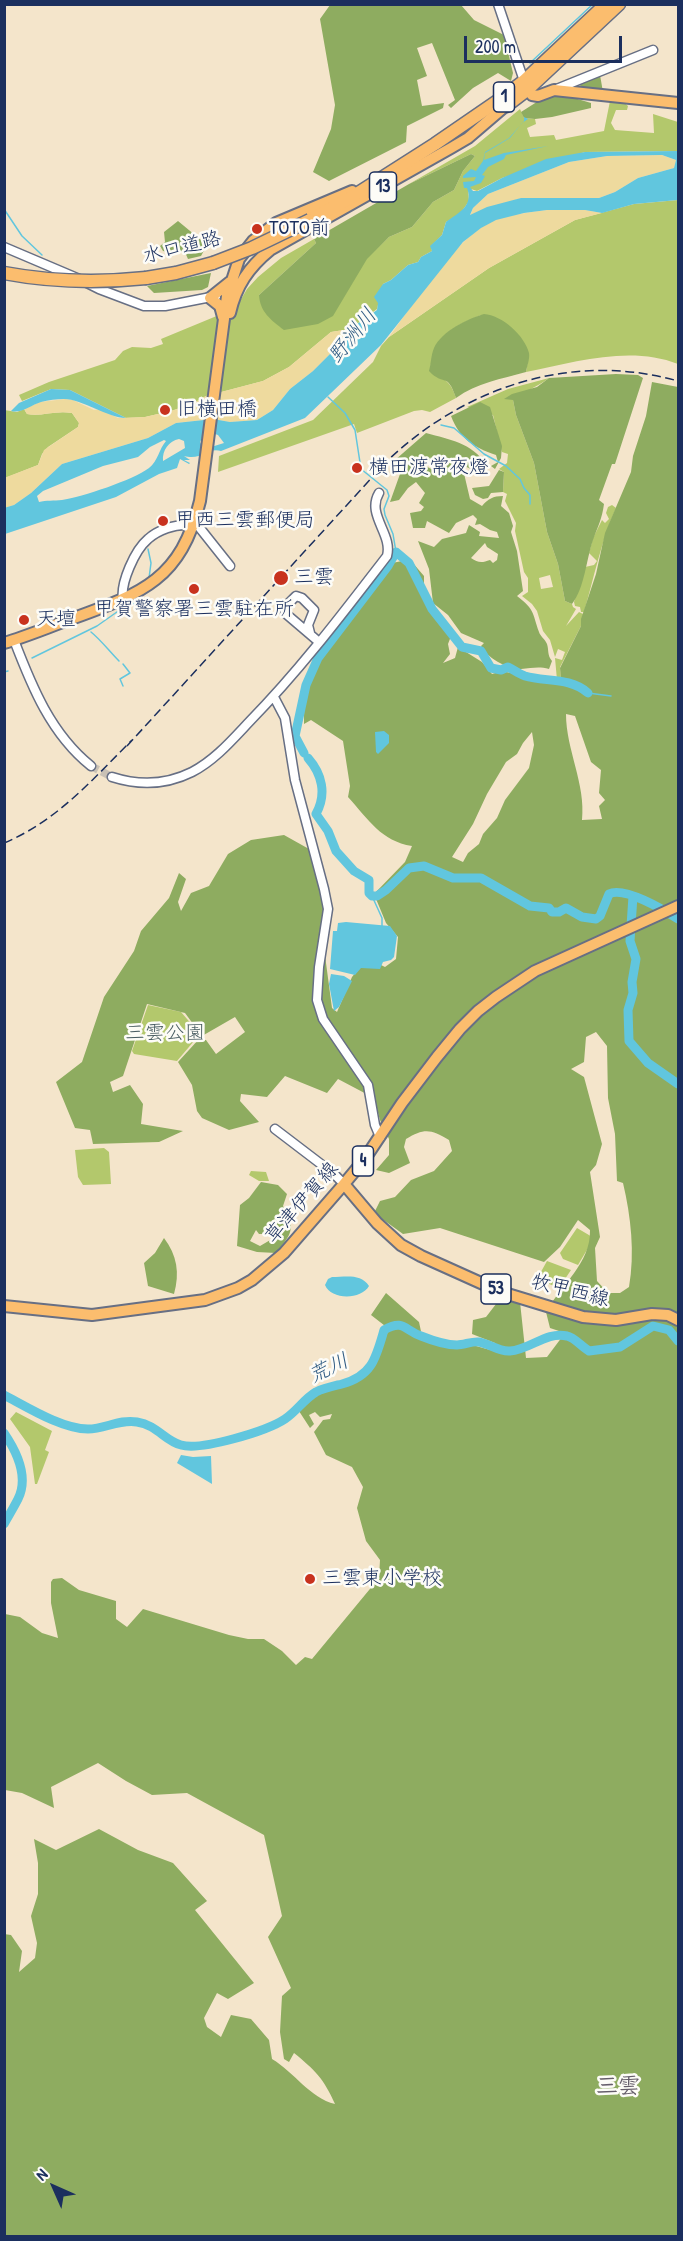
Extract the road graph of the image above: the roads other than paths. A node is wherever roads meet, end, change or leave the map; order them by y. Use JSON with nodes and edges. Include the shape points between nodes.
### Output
{"nodes":[{"id":1,"x":498,"y":4,"type":"edge"},
{"id":2,"x":606,"y":4,"type":"edge"},
{"id":3,"x":619,"y":4,"type":"edge"},
{"id":4,"x":653,"y":50,"type":"dead end"},
{"id":5,"x":525,"y":85,"type":"junction"},
{"id":6,"x":554,"y":90,"type":"junction"},
{"id":7,"x":678,"y":103,"type":"edge"},
{"id":8,"x":503,"y":108,"type":"junction"},
{"id":9,"x":390,"y":172,"type":"junction"},
{"id":10,"x":355,"y":195,"type":"junction"},
{"id":11,"x":4,"y":247,"type":"edge"},
{"id":12,"x":4,"y":273,"type":"edge"},
{"id":13,"x":236,"y":281,"type":"junction"},
{"id":14,"x":210,"y":297,"type":"junction"},
{"id":15,"x":226,"y":309,"type":"junction"},
{"id":16,"x":379,"y":493,"type":"dead end"},
{"id":17,"x":188,"y":525,"type":"dead end"},
{"id":18,"x":199,"y":527,"type":"dead end"},
{"id":19,"x":230,"y":566,"type":"dead end"},
{"id":20,"x":123,"y":600,"type":"junction"},
{"id":21,"x":293,"y":621,"type":"junction"},
{"id":22,"x":309,"y":622,"type":"junction"},
{"id":23,"x":310,"y":633,"type":"junction"},
{"id":24,"x":9,"y":642,"type":"edge"},
{"id":25,"x":319,"y":642,"type":"junction"},
{"id":26,"x":274,"y":697,"type":"junction"},
{"id":27,"x":91,"y":766,"type":"tunnel mouth"},
{"id":28,"x":112,"y":777,"type":"tunnel mouth"},
{"id":29,"x":678,"y":906,"type":"edge"},
{"id":30,"x":275,"y":1129,"type":"dead end"},
{"id":31,"x":380,"y":1137,"type":"junction"},
{"id":32,"x":344,"y":1184,"type":"junction"},
{"id":33,"x":4,"y":1306,"type":"edge"},
{"id":34,"x":678,"y":1320,"type":"edge"}],
"edges":[{"from":1,"to":5,"type":"street"},
{"from":2,"to":5,"type":"highway","name":"水口道路","number":"1"},
{"from":3,"to":5,"type":"highway","name":"水口道路","number":"1"},
{"from":4,"to":6,"type":"street"},
{"from":5,"to":6,"type":"main road","via":[[532,95]]},
{"from":5,"to":8,"type":"highway","name":"水口道路","number":"1"},
{"from":5,"to":9,"type":"highway","name":"水口道路","number":"1"},
{"from":6,"to":7,"type":"main road"},
{"from":8,"to":10,"type":"highway","name":"水口道路","number":"1","via":[[423,159]]},
{"from":8,"to":13,"type":"main road","number":"13","via":[[468,138],[270,250]]},
{"from":9,"to":10,"type":"highway","name":"水口道路","number":"1"},
{"from":9,"to":13,"type":"main road","number":"13","via":[[269,227],[239,259]]},
{"from":10,"to":12,"type":"highway","name":"水口道路","number":"1","bridge":true,"via":[[252,248],[176,273],[82,282]]},
{"from":11,"to":14,"type":"street","via":[[144,306]]},
{"from":13,"to":14,"type":"main road"},
{"from":13,"to":15,"type":"main road","number":"13"},
{"from":14,"to":15,"type":"main road"},
{"from":15,"to":20,"type":"main road","number":"13","via":[[202,489],[190,532],[176,561],[150,585]]},
{"from":16,"to":25,"type":"street","via":[[375,512],[387,543],[387,556]]},
{"from":17,"to":20,"type":"street","via":[[167,529],[147,540],[124,582]]},
{"from":18,"to":19,"type":"street"},
{"from":20,"to":24,"type":"main road","number":"13"},
{"from":21,"to":22,"type":"street"},
{"from":21,"to":22,"type":"street","via":[[284,608],[299,597],[314,610]]},
{"from":21,"to":23,"type":"street"},
{"from":22,"to":23,"type":"street"},
{"from":23,"to":25,"type":"street"},
{"from":24,"to":27,"type":"street","via":[[52,722],[74,752]]},
{"from":25,"to":26,"type":"street"},
{"from":26,"to":28,"type":"street","via":[[221,751],[191,772],[154,783]]},
{"from":26,"to":31,"type":"street","via":[[285,718],[295,780],[328,909],[317,1000],[323,1019],[368,1085]]},
{"from":29,"to":31,"type":"main road","name":"草津伊賀線","number":"4","via":[[535,971],[496,997],[460,1029]]},
{"from":30,"to":32,"type":"street"},
{"from":31,"to":32,"type":"main road","name":"草津伊賀線","number":"4"},
{"from":32,"to":33,"type":"main road","name":"草津伊賀線","number":"4","via":[[270,1267],[218,1296],[92,1315]]},
{"from":32,"to":34,"type":"main road","name":"牧甲西線","number":"53","via":[[401,1245],[501,1292],[592,1319],[652,1314]]}]}
